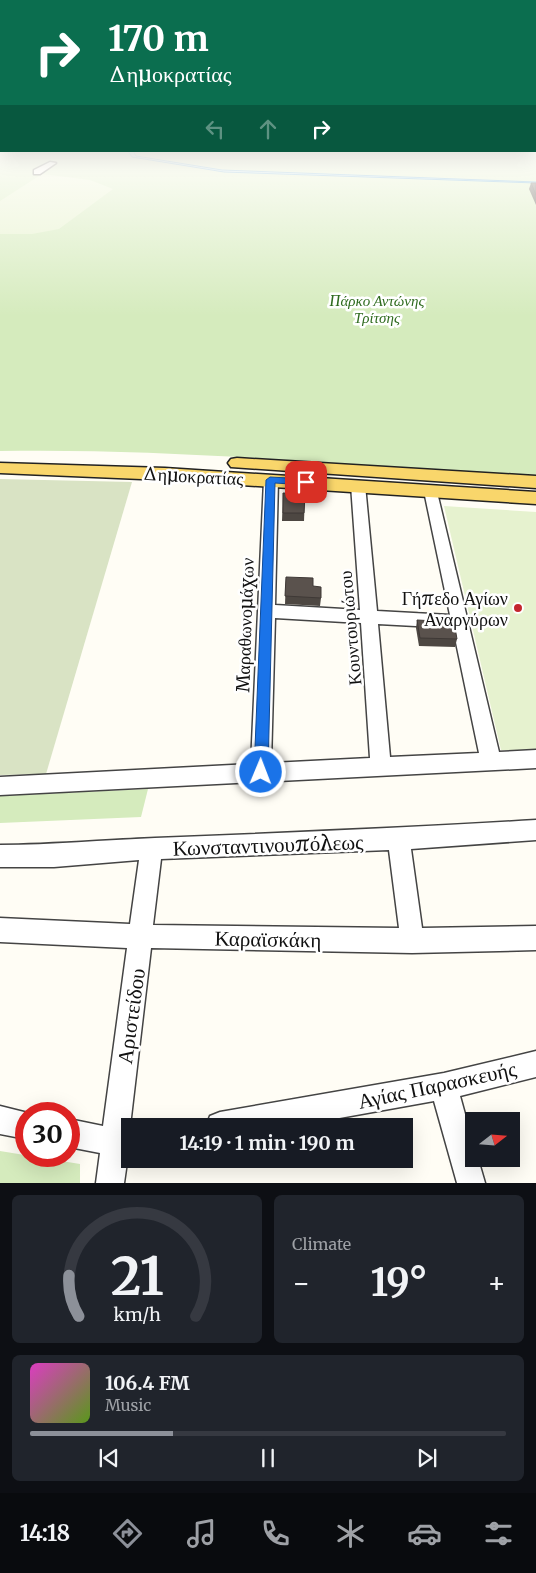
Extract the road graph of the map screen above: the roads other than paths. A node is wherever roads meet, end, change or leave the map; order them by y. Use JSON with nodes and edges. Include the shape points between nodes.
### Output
{"nodes":[{"id":1,"x":0,"y":456,"type":"edge"},
{"id":2,"x":0,"y":468,"type":"edge"},
{"id":3,"x":270,"y":480,"type":"junction"},
{"id":4,"x":536,"y":482,"type":"edge"},
{"id":5,"x":358,"y":486,"type":"junction"},
{"id":6,"x":431,"y":491,"type":"junction"},
{"id":7,"x":536,"y":498,"type":"edge"},
{"id":8,"x":265,"y":611,"type":"junction"},
{"id":9,"x":369,"y":616,"type":"junction"},
{"id":10,"x":460,"y":622,"type":"junction"},
{"id":11,"x":536,"y":759,"type":"edge"},
{"id":12,"x":491,"y":761,"type":"junction"},
{"id":13,"x":381,"y":767,"type":"junction"},
{"id":14,"x":261,"y":772,"type":"junction"},
{"id":15,"x":0,"y":786,"type":"edge"},
{"id":16,"x":536,"y":830,"type":"edge"},
{"id":17,"x":399,"y":839,"type":"junction"},
{"id":18,"x":151,"y":849,"type":"junction"},
{"id":19,"x":0,"y":856,"type":"edge"},
{"id":20,"x":0,"y":930,"type":"edge"},
{"id":21,"x":141,"y":938,"type":"junction"},
{"id":22,"x":536,"y":938,"type":"edge"},
{"id":23,"x":412,"y":941,"type":"junction"},
{"id":24,"x":536,"y":1064,"type":"edge"},
{"id":25,"x":444,"y":1086,"type":"junction"},
{"id":26,"x":124,"y":1118,"type":"edge"},
{"id":27,"x":265,"y":1118,"type":"edge"},
{"id":28,"x":0,"y":1120,"type":"edge"},
{"id":29,"x":15,"y":1123,"type":"edge"},
{"id":30,"x":80,"y":1135,"type":"edge"},
{"id":31,"x":121,"y":1142,"type":"edge"},
{"id":32,"x":121,"y":1145,"type":"edge"},
{"id":33,"x":110,"y":1183,"type":"edge"},
{"id":34,"x":471,"y":1183,"type":"edge"}],
"edges":[{"from":1,"to":4,"type":"main road","name":"Δημοκρατίας","via":[[80,456],[268,465]]},
{"from":2,"to":3,"type":"main road","name":"Δημοκρατίας"},
{"from":3,"to":5,"type":"main road","name":"Δημοκρατίας"},
{"from":3,"to":8,"type":"street","name":"Μαραθωνομάχων"},
{"from":5,"to":6,"type":"main road","name":"Δημοκρατίας"},
{"from":5,"to":9,"type":"street","name":"Κουντουριώτου"},
{"from":6,"to":7,"type":"main road","name":"Δημοκρατίας"},
{"from":6,"to":10,"type":"street"},
{"from":8,"to":9,"type":"street"},
{"from":8,"to":14,"type":"street","name":"Μαραθωνομάχων"},
{"from":9,"to":10,"type":"street"},
{"from":9,"to":13,"type":"street","name":"Κουντουριώτου"},
{"from":10,"to":12,"type":"street"},
{"from":11,"to":12,"type":"street"},
{"from":12,"to":13,"type":"street"},
{"from":13,"to":14,"type":"street"},
{"from":14,"to":15,"type":"street"},
{"from":16,"to":17,"type":"street","name":"Κωνσταντινουπόλεως"},
{"from":17,"to":18,"type":"street","name":"Κωνσταντινουπόλεως"},
{"from":17,"to":23,"type":"street"},
{"from":18,"to":19,"type":"street","name":"Κωνσταντινουπόλεως","via":[[54,856]]},
{"from":18,"to":21,"type":"street","name":"Αριστείδου"},
{"from":20,"to":21,"type":"street","name":"Καραϊσκάκη"},
{"from":21,"to":23,"type":"street","name":"Καραϊσκάκη"},
{"from":21,"to":26,"type":"street","name":"Αριστείδου"},
{"from":22,"to":23,"type":"street","name":"Καραϊσκάκη"},
{"from":24,"to":25,"type":"street","name":"Αγίας Παρασκευής"},
{"from":25,"to":27,"type":"street","name":"Αγίας Παρασκευής"},
{"from":25,"to":34,"type":"street"},
{"from":28,"to":29,"type":"street"},
{"from":30,"to":31,"type":"street"},
{"from":32,"to":33,"type":"street","name":"Αριστείδου"}]}
